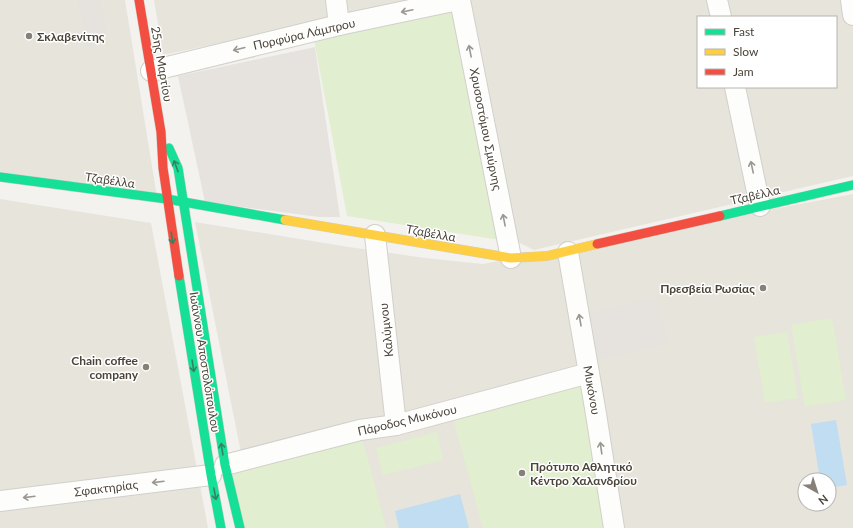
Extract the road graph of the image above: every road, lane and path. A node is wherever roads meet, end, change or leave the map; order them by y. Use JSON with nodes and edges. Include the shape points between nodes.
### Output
{"nodes":[{"id":1,"x":139,"y":0,"type":"edge"},
{"id":2,"x":336,"y":0,"type":"edge"},
{"id":3,"x":459,"y":0,"type":"edge"},
{"id":4,"x":717,"y":0,"type":"edge"},
{"id":5,"x":851,"y":0,"type":"edge"},
{"id":6,"x":853,"y":15,"type":"edge"},
{"id":7,"x":721,"y":16,"type":"edge"},
{"id":8,"x":339,"y":25,"type":"junction"},
{"id":9,"x":151,"y":71,"type":"junction"},
{"id":10,"x":735,"y":88,"type":"edge"},
{"id":11,"x":162,"y":132,"type":"junction"},
{"id":12,"x":0,"y":177,"type":"edge"},
{"id":13,"x":853,"y":185,"type":"edge"},
{"id":14,"x":167,"y":199,"type":"junction"},
{"id":15,"x":184,"y":202,"type":"junction"},
{"id":16,"x":760,"y":206,"type":"junction"},
{"id":17,"x":375,"y":235,"type":"junction"},
{"id":18,"x":568,"y":252,"type":"junction"},
{"id":19,"x":511,"y":258,"type":"junction"},
{"id":20,"x":589,"y":373,"type":"junction"},
{"id":21,"x":396,"y":425,"type":"junction"},
{"id":22,"x":218,"y":470,"type":"junction"},
{"id":23,"x":0,"y":501,"type":"edge"},
{"id":24,"x":221,"y":528,"type":"edge"},
{"id":25,"x":240,"y":528,"type":"edge"},
{"id":26,"x":614,"y":528,"type":"edge"}],
"edges":[{"from":1,"to":9,"type":"street","name":"25ης Μαρτίου"},
{"from":2,"to":8,"type":"street"},
{"from":3,"to":8,"type":"street","name":"Πορφύρα Λάμπρου","one_way":true},
{"from":19,"to":3,"type":"street","name":"Χρυσοστόμου Σμύρνης","one_way":true},
{"from":4,"to":7,"type":"street"},
{"from":5,"to":6,"type":"street"},
{"from":8,"to":9,"type":"street","name":"Πορφύρα Λάμπρου","one_way":true},
{"from":9,"to":11,"type":"street","name":"25ης Μαρτίου"},
{"from":16,"to":10,"type":"street","one_way":true},
{"from":11,"to":14,"type":"street","name":"25ης Μαρτίου"},
{"from":15,"to":11,"type":"street","name":"25ης Μαρτίου","one_way":true,"via":[[178,168]]},
{"from":12,"to":14,"type":"street","name":"Τζαβέλλα"},
{"from":13,"to":16,"type":"street","name":"Τζαβέλλα"},
{"from":14,"to":15,"type":"street","name":"Τζαβέλλα"},
{"from":14,"to":22,"type":"street","name":"Ιωάννου Αποστολόπουλου","one_way":true},
{"from":15,"to":17,"type":"street","name":"Τζαβέλλα"},
{"from":22,"to":15,"type":"street","name":"Ιωάννου Αποστολόπουλου","one_way":true},
{"from":16,"to":18,"type":"street","name":"Τζαβέλλα"},
{"from":17,"to":19,"type":"street","name":"Τζαβέλλα"},
{"from":17,"to":21,"type":"street","name":"Καλύμνου"},
{"from":18,"to":19,"type":"street","name":"Τζαβέλλα"},
{"from":20,"to":18,"type":"street","name":"Μυκόνου","one_way":true},
{"from":20,"to":21,"type":"street","name":"Πάροδος Μυκόνου"},
{"from":26,"to":20,"type":"street","name":"Μυκόνου","one_way":true},
{"from":21,"to":22,"type":"street","name":"Πάροδος Μυκόνου","via":[[360,430]]},
{"from":22,"to":23,"type":"street","name":"Σφακτηρίας","one_way":true},
{"from":22,"to":24,"type":"street","name":"Ιωάννου Αποστολόπουλου","one_way":true},
{"from":22,"to":25,"type":"street","name":"Ιωάννου Αποστολόπουλου"}]}
